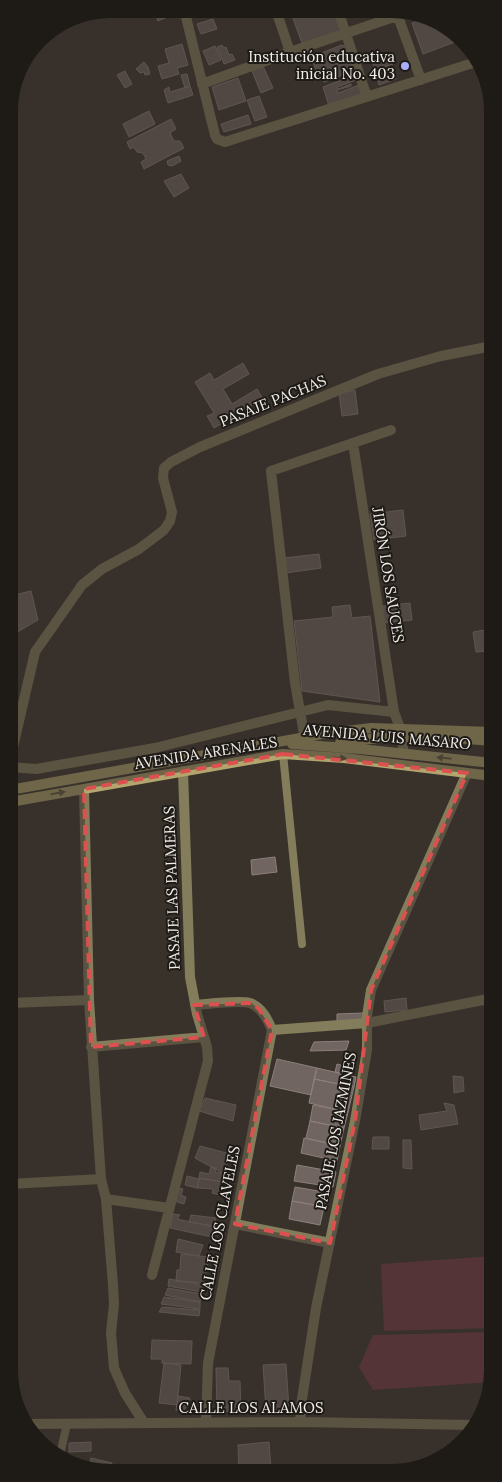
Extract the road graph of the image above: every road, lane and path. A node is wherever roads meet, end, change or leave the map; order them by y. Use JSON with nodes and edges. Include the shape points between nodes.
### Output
{"nodes":[{"id":1,"x":186,"y":18,"type":"edge"},
{"id":2,"x":279,"y":18,"type":"edge"},
{"id":3,"x":340,"y":18,"type":"edge"},
{"id":4,"x":387,"y":18,"type":"edge"},
{"id":5,"x":398,"y":18,"type":"edge"},
{"id":6,"x":345,"y":34,"type":"junction"},
{"id":7,"x":290,"y":52,"type":"junction"},
{"id":8,"x":472,"y":63,"type":"edge"},
{"id":9,"x":420,"y":80,"type":"junction"},
{"id":10,"x":202,"y":84,"type":"junction"},
{"id":11,"x":367,"y":97,"type":"junction"},
{"id":12,"x":484,"y":348,"type":"edge"},
{"id":13,"x":391,"y":430,"type":"dead end"},
{"id":14,"x":353,"y":443,"type":"junction"},
{"id":15,"x":300,"y":711,"type":"junction"},
{"id":16,"x":394,"y":712,"type":"junction"},
{"id":17,"x":18,"y":725,"type":"edge"},
{"id":18,"x":400,"y":732,"type":"junction"},
{"id":19,"x":484,"y":732,"type":"edge"},
{"id":20,"x":484,"y":740,"type":"edge"},
{"id":21,"x":306,"y":744,"type":"junction"},
{"id":22,"x":324,"y":746,"type":"junction"},
{"id":23,"x":283,"y":754,"type":"junction"},
{"id":24,"x":404,"y":754,"type":"junction"},
{"id":25,"x":484,"y":762,"type":"edge"},
{"id":26,"x":408,"y":766,"type":"joint"},
{"id":27,"x":18,"y":768,"type":"edge"},
{"id":28,"x":183,"y":771,"type":"junction"},
{"id":29,"x":467,"y":773,"type":"junction"},
{"id":30,"x":484,"y":775,"type":"edge"},
{"id":31,"x":18,"y":789,"type":"edge"},
{"id":32,"x":84,"y":789,"type":"junction"},
{"id":33,"x":18,"y":801,"type":"edge"},
{"id":34,"x":302,"y":944,"type":"dead end"},
{"id":35,"x":89,"y":1000,"type":"junction"},
{"id":36,"x":484,"y":1000,"type":"edge"},
{"id":37,"x":18,"y":1003,"type":"edge"},
{"id":38,"x":195,"y":1005,"type":"junction"},
{"id":39,"x":367,"y":1023,"type":"junction"},
{"id":40,"x":272,"y":1030,"type":"junction"},
{"id":41,"x":204,"y":1037,"type":"junction"},
{"id":42,"x":91,"y":1047,"type":"junction"},
{"id":43,"x":101,"y":1179,"type":"junction"},
{"id":44,"x":18,"y":1184,"type":"edge"},
{"id":45,"x":106,"y":1199,"type":"junction"},
{"id":46,"x":169,"y":1208,"type":"junction"},
{"id":47,"x":235,"y":1224,"type":"junction"},
{"id":48,"x":330,"y":1243,"type":"junction"},
{"id":49,"x":152,"y":1275,"type":"dead end"},
{"id":50,"x":206,"y":1422,"type":"junction"},
{"id":51,"x":300,"y":1422,"type":"junction"},
{"id":52,"x":144,"y":1423,"type":"junction"},
{"id":53,"x":34,"y":1424,"type":"edge"},
{"id":54,"x":67,"y":1424,"type":"junction"},
{"id":55,"x":467,"y":1425,"type":"edge"},
{"id":56,"x":61,"y":1450,"type":"edge"}],
"edges":[{"from":1,"to":10,"type":"street"},
{"from":2,"to":7,"type":"street"},
{"from":3,"to":6,"type":"street"},
{"from":4,"to":6,"type":"street"},
{"from":5,"to":9,"type":"street"},
{"from":6,"to":7,"type":"street"},
{"from":6,"to":11,"type":"street"},
{"from":7,"to":10,"type":"street"},
{"from":8,"to":9,"type":"street"},
{"from":9,"to":11,"type":"street"},
{"from":10,"to":11,"type":"street","via":[[215,136],[225,142]]},
{"from":12,"to":17,"type":"street","name":"PASAJE PACHAS","via":[[378,374],[171,462],[164,468],[163,478],[172,512],[170,521],[164,530],[139,549],[102,569],[82,585],[35,652]]},
{"from":13,"to":14,"type":"street"},
{"from":14,"to":15,"type":"street","via":[[271,471]]},
{"from":14,"to":16,"type":"street","name":"JIRÓN LOS SAUCES"},
{"from":15,"to":16,"type":"street","via":[[328,705]]},
{"from":15,"to":21,"type":"street"},
{"from":15,"to":27,"type":"street","via":[[156,748],[36,769]]},
{"from":16,"to":18,"type":"street","name":"JIRÓN LOS SAUCES"},
{"from":18,"to":19,"type":"main road","name":"AVENIDA ARENALES"},
{"from":18,"to":20,"type":"main road"},
{"from":18,"to":21,"type":"main road","name":"AVENIDA ARENALES","via":[[371,728]]},
{"from":18,"to":22,"type":"main road"},
{"from":18,"to":24,"type":"street"},
{"from":21,"to":22,"type":"main road"},
{"from":21,"to":23,"type":"main road"},
{"from":21,"to":31,"type":"main road","name":"AVENIDA ARENALES","via":[[278,742]]},
{"from":22,"to":24,"type":"main road","name":"AVENIDA LUIS MASARO"},
{"from":23,"to":26,"type":"main road","name":"AVENIDA ARENALES","one_way":true},
{"from":23,"to":28,"type":"main road","name":"AVENIDA ARENALES"},
{"from":23,"to":34,"type":"lane"},
{"from":25,"to":24,"type":"main road","name":"AVENIDA LUIS MASARO","one_way":true},
{"from":26,"to":29,"type":"main road","name":"AVENIDA LUIS MASARO"},
{"from":28,"to":32,"type":"main road","name":"AVENIDA ARENALES"},
{"from":28,"to":38,"type":"street","name":"PASAJE LAS PALMERAS","via":[[190,977]]},
{"from":29,"to":30,"type":"main road","name":"AVENIDA LUIS MASARO"},
{"from":29,"to":39,"type":"street","name":"PASAJE LOS JAZMINES","via":[[371,990]]},
{"from":33,"to":32,"type":"main road","name":"AVENIDA ARENALES","one_way":true},
{"from":32,"to":35,"type":"street"},
{"from":35,"to":37,"type":"street"},
{"from":35,"to":42,"type":"street"},
{"from":36,"to":39,"type":"street"},
{"from":38,"to":40,"type":"street","via":[[251,1003],[266,1017]]},
{"from":38,"to":41,"type":"street","name":"PASAJE LAS PALMERAS"},
{"from":39,"to":40,"type":"street"},
{"from":39,"to":48,"type":"street","name":"PASAJE LOS JAZMINES","via":[[367,1050],[356,1121]]},
{"from":40,"to":47,"type":"street","name":"CALLE LOS CLAVELES"},
{"from":41,"to":42,"type":"street"},
{"from":41,"to":46,"type":"street","name":"PASAJE LAS PALMERAS","via":[[208,1061]]},
{"from":42,"to":43,"type":"street"},
{"from":43,"to":44,"type":"street"},
{"from":43,"to":45,"type":"street"},
{"from":45,"to":46,"type":"street"},
{"from":45,"to":52,"type":"street","via":[[114,1304],[114,1368]]},
{"from":46,"to":49,"type":"street","name":"PASAJE LAS PALMERAS"},
{"from":47,"to":48,"type":"street"},
{"from":47,"to":50,"type":"street","name":"CALLE LOS CLAVELES","via":[[208,1363]]},
{"from":48,"to":51,"type":"street","name":"PASAJE LOS JAZMINES","via":[[316,1308]]},
{"from":50,"to":51,"type":"street","name":"CALLE LOS ALAMOS"},
{"from":50,"to":52,"type":"street","name":"CALLE LOS ALAMOS"},
{"from":51,"to":55,"type":"street","name":"CALLE LOS ALAMOS"},
{"from":52,"to":54,"type":"street","name":"CALLE LOS ALAMOS"},
{"from":53,"to":54,"type":"street","name":"CALLE LOS ALAMOS"},
{"from":54,"to":56,"type":"lane"}]}
